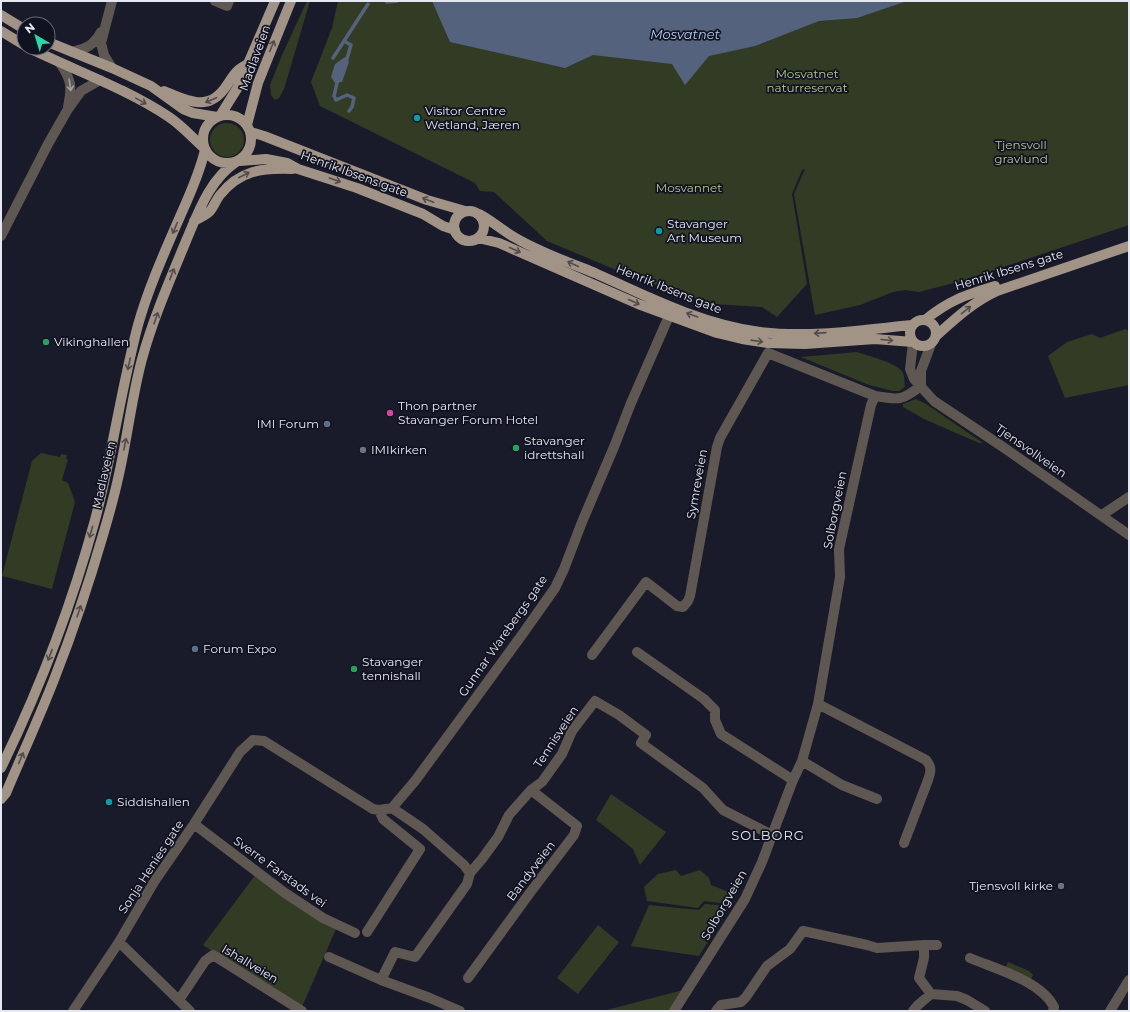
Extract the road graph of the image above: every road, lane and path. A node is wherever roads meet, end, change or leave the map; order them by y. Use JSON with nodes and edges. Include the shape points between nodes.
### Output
{"nodes":[{"id":1,"x":112,"y":1,"type":"edge"},
{"id":2,"x":216,"y":1,"type":"edge"},
{"id":3,"x":229,"y":1,"type":"edge"},
{"id":4,"x":274,"y":1,"type":"edge"},
{"id":5,"x":291,"y":1,"type":"edge"},
{"id":6,"x":1,"y":15,"type":"edge"},
{"id":7,"x":16,"y":24,"type":"edge"},
{"id":8,"x":105,"y":25,"type":"junction"},
{"id":9,"x":1,"y":30,"type":"edge"},
{"id":10,"x":16,"y":40,"type":"edge"},
{"id":11,"x":56,"y":45,"type":"edge"},
{"id":12,"x":72,"y":52,"type":"junction"},
{"id":13,"x":46,"y":56,"type":"edge"},
{"id":14,"x":60,"y":63,"type":"junction"},
{"id":15,"x":248,"y":64,"type":"junction"},
{"id":16,"x":112,"y":68,"type":"junction"},
{"id":17,"x":100,"y":80,"type":"junction"},
{"id":18,"x":151,"y":86,"type":"junction"},
{"id":19,"x":68,"y":109,"type":"junction"},
{"id":20,"x":218,"y":116,"type":"junction"},
{"id":21,"x":249,"y":129,"type":"junction"},
{"id":22,"x":204,"y":148,"type":"junction"},
{"id":23,"x":238,"y":162,"type":"junction"},
{"id":24,"x":298,"y":169,"type":"junction"},
{"id":25,"x":465,"y":212,"type":"junction"},
{"id":26,"x":479,"y":214,"type":"junction"},
{"id":27,"x":194,"y":221,"type":"junction"},
{"id":28,"x":455,"y":230,"type":"junction"},
{"id":29,"x":2,"y":232,"type":"edge"},
{"id":30,"x":478,"y":238,"type":"junction"},
{"id":31,"x":1129,"y":246,"type":"edge"},
{"id":32,"x":1082,"y":262,"type":"junction"},
{"id":33,"x":669,"y":316,"type":"junction"},
{"id":34,"x":925,"y":320,"type":"junction"},
{"id":35,"x":912,"y":325,"type":"junction"},
{"id":36,"x":934,"y":340,"type":"junction"},
{"id":37,"x":913,"y":343,"type":"junction"},
{"id":38,"x":921,"y":386,"type":"junction"},
{"id":39,"x":875,"y":396,"type":"junction"},
{"id":40,"x":1129,"y":497,"type":"edge"},
{"id":41,"x":1102,"y":515,"type":"junction"},
{"id":42,"x":1129,"y":535,"type":"edge"},
{"id":43,"x":637,"y":652,"type":"dead end"},
{"id":44,"x":592,"y":655,"type":"dead end"},
{"id":45,"x":818,"y":704,"type":"junction"},
{"id":46,"x":802,"y":761,"type":"junction"},
{"id":47,"x":1,"y":768,"type":"edge"},
{"id":48,"x":793,"y":780,"type":"junction"},
{"id":49,"x":531,"y":790,"type":"junction"},
{"id":50,"x":1,"y":799,"type":"edge"},
{"id":51,"x":876,"y":799,"type":"dead end"},
{"id":52,"x":392,"y":808,"type":"junction"},
{"id":53,"x":379,"y":810,"type":"junction"},
{"id":54,"x":194,"y":824,"type":"junction"},
{"id":55,"x":772,"y":835,"type":"junction"},
{"id":56,"x":904,"y":843,"type":"dead end"},
{"id":57,"x":470,"y":873,"type":"junction"},
{"id":58,"x":367,"y":932,"type":"dead end"},
{"id":59,"x":355,"y":933,"type":"dead end"},
{"id":60,"x":119,"y":942,"type":"junction"},
{"id":61,"x":924,"y":945,"type":"junction"},
{"id":62,"x":937,"y":946,"type":"dead end"},
{"id":63,"x":329,"y":957,"type":"dead end"},
{"id":64,"x":970,"y":958,"type":"dead end"},
{"id":65,"x":468,"y":978,"type":"dead end"},
{"id":66,"x":381,"y":980,"type":"junction"},
{"id":67,"x":1129,"y":980,"type":"edge"},
{"id":68,"x":931,"y":994,"type":"junction"},
{"id":69,"x":179,"y":1000,"type":"junction"},
{"id":70,"x":73,"y":1011,"type":"edge"},
{"id":71,"x":190,"y":1011,"type":"edge"},
{"id":72,"x":302,"y":1011,"type":"edge"},
{"id":73,"x":460,"y":1011,"type":"edge"},
{"id":74,"x":674,"y":1011,"type":"edge"},
{"id":75,"x":716,"y":1011,"type":"edge"},
{"id":76,"x":913,"y":1011,"type":"edge"},
{"id":77,"x":985,"y":1011,"type":"edge"},
{"id":78,"x":1053,"y":1011,"type":"edge"},
{"id":79,"x":1110,"y":1011,"type":"edge"}],
"edges":[{"from":1,"to":8,"type":"street"},
{"from":2,"to":3,"type":"street","via":[[227,6]]},
{"from":4,"to":15,"type":"main road","name":"Madlaveien"},
{"from":21,"to":5,"type":"main road","name":"Madlaveien","one_way":true,"via":[[258,83]]},
{"from":6,"to":7,"type":"main road"},
{"from":8,"to":12,"type":"street","via":[[96,41],[84,49]]},
{"from":8,"to":16,"type":"street","via":[[101,43],[104,55]]},
{"from":9,"to":10,"type":"main road"},
{"from":11,"to":12,"type":"main road"},
{"from":12,"to":16,"type":"main road"},
{"from":13,"to":14,"type":"main road"},
{"from":14,"to":17,"type":"main road"},
{"from":14,"to":19,"type":"street","one_way":true,"via":[[71,84]]},
{"from":15,"to":18,"type":"main road","one_way":true,"via":[[236,70],[222,93],[207,102],[189,102]]},
{"from":15,"to":20,"type":"main road","name":"Madlaveien","via":[[238,86]]},
{"from":16,"to":18,"type":"main road"},
{"from":17,"to":19,"type":"street","via":[[82,91]]},
{"from":17,"to":22,"type":"main road","one_way":true,"via":[[168,116]]},
{"from":18,"to":20,"type":"main road","via":[[183,109]]},
{"from":19,"to":29,"type":"street"},
{"from":20,"to":21,"type":"main road","via":[[235,116]]},
{"from":20,"to":22,"type":"main road","via":[[206,126],[203,134]]},
{"from":21,"to":23,"type":"main road","via":[[252,140],[250,148]]},
{"from":25,"to":21,"type":"main road","name":"Henrik Ibsens gate","one_way":true,"via":[[433,202]]},
{"from":22,"to":23,"type":"main road","via":[[213,160],[220,163]]},
{"from":22,"to":47,"type":"main road","name":"Madlaveien","one_way":true,"via":[[203,160],[159,266],[139,323],[102,491],[77,580],[40,680]]},
{"from":23,"to":24,"type":"main road","name":"Henrik Ibsens gate","via":[[277,160]]},
{"from":23,"to":27,"type":"main road","name":"Madlaveien","via":[[228,168],[209,190]]},
{"from":27,"to":24,"type":"main road","one_way":true,"via":[[210,211],[226,188],[245,174],[269,168]]},
{"from":24,"to":28,"type":"main road","name":"Henrik Ibsens gate","one_way":true,"via":[[357,188],[423,214]]},
{"from":25,"to":26,"type":"main road"},
{"from":25,"to":28,"type":"main road","via":[[455,221]]},
{"from":26,"to":30,"type":"main road","via":[[484,226]]},
{"from":35,"to":26,"type":"main road","name":"Henrik Ibsens gate","one_way":true,"via":[[820,334],[761,332],[727,326],[678,310],[542,251],[515,238]]},
{"from":50,"to":27,"type":"main road","name":"Madlaveien","one_way":true,"via":[[6,793],[52,685],[79,610],[118,483],[142,358]]},
{"from":28,"to":30,"type":"main road","via":[[460,238],[465,240]]},
{"from":30,"to":33,"type":"main road","name":"Henrik Ibsens gate","one_way":true,"via":[[499,243]]},
{"from":31,"to":32,"type":"main road","name":"Henrik Ibsens gate"},
{"from":32,"to":34,"type":"main road","name":"Henrik Ibsens gate","via":[[958,298]]},
{"from":36,"to":32,"type":"main road","name":"Henrik Ibsens gate","one_way":true,"via":[[983,297]]},
{"from":33,"to":37,"type":"main road","name":"Henrik Ibsens gate","one_way":true,"via":[[717,333],[768,343],[805,344],[876,339]]},
{"from":33,"to":52,"type":"street","name":"Gunnar Warebergs gate","via":[[555,588],[415,781]]},
{"from":34,"to":35,"type":"main road"},
{"from":34,"to":36,"type":"main road","via":[[935,327]]},
{"from":35,"to":37,"type":"main road","via":[[909,334]]},
{"from":36,"to":37,"type":"main road","via":[[928,346]]},
{"from":36,"to":38,"type":"street","via":[[921,371]]},
{"from":37,"to":38,"type":"street","name":"Tjensvollveien","via":[[910,369],[914,379]]},
{"from":38,"to":39,"type":"street","via":[[909,396],[897,400]]},
{"from":38,"to":41,"type":"street","name":"Tjensvollveien","via":[[934,401]]},
{"from":39,"to":44,"type":"street","name":"Symreveien","via":[[768,353],[725,428],[717,447],[688,602],[683,607],[677,606],[646,582]]},
{"from":39,"to":45,"type":"street","name":"Solborgveien","via":[[870,405],[839,549],[840,577]]},
{"from":40,"to":41,"type":"street"},
{"from":41,"to":42,"type":"street","name":"Tjensvollveien"},
{"from":43,"to":48,"type":"street","via":[[704,699],[715,710],[715,720],[722,734]]},
{"from":45,"to":46,"type":"street","name":"Solborgveien"},
{"from":45,"to":56,"type":"street","via":[[926,760],[931,766]]},
{"from":46,"to":48,"type":"street","name":"Solborgveien"},
{"from":46,"to":51,"type":"street","via":[[842,785]]},
{"from":48,"to":55,"type":"street","name":"Solborgveien"},
{"from":49,"to":55,"type":"street","name":"Tennisveien","via":[[542,782],[562,754],[572,731],[595,702],[619,715],[646,735],[641,743],[703,788],[724,810]]},
{"from":49,"to":57,"type":"street","name":"Tennisveien","via":[[509,815],[494,843]]},
{"from":49,"to":65,"type":"street","name":"Bandyveien","via":[[577,826],[574,835]]},
{"from":52,"to":53,"type":"street"},
{"from":52,"to":57,"type":"street","via":[[423,829],[464,864]]},
{"from":53,"to":54,"type":"street","name":"Sonja Henies gate","via":[[359,801],[264,741],[253,740],[240,752]]},
{"from":53,"to":58,"type":"street","via":[[383,819],[420,849]]},
{"from":54,"to":59,"type":"street","name":"Sverre Farstads vei","via":[[323,918]]},
{"from":54,"to":60,"type":"street","name":"Sonja Henies gate","via":[[154,882]]},
{"from":55,"to":74,"type":"street","name":"Solborgveien","via":[[745,899]]},
{"from":57,"to":66,"type":"street","name":"Tennisveien","via":[[467,884],[415,958],[394,952]]},
{"from":60,"to":69,"type":"street"},
{"from":60,"to":70,"type":"street","name":"Sonja Henies gate"},
{"from":61,"to":62,"type":"street"},
{"from":61,"to":68,"type":"street","via":[[919,978]]},
{"from":61,"to":75,"type":"street","via":[[877,948],[803,931],[790,949],[768,966],[741,1002],[721,1005]]},
{"from":63,"to":66,"type":"street"},
{"from":64,"to":78,"type":"street","via":[[1032,984],[1052,1003]]},
{"from":66,"to":73,"type":"street"},
{"from":67,"to":79,"type":"street"},
{"from":68,"to":76,"type":"street"},
{"from":68,"to":77,"type":"street","via":[[957,996]]},
{"from":69,"to":71,"type":"street"},
{"from":69,"to":72,"type":"street","name":"Ishallveien","via":[[205,961],[213,955]]}]}
